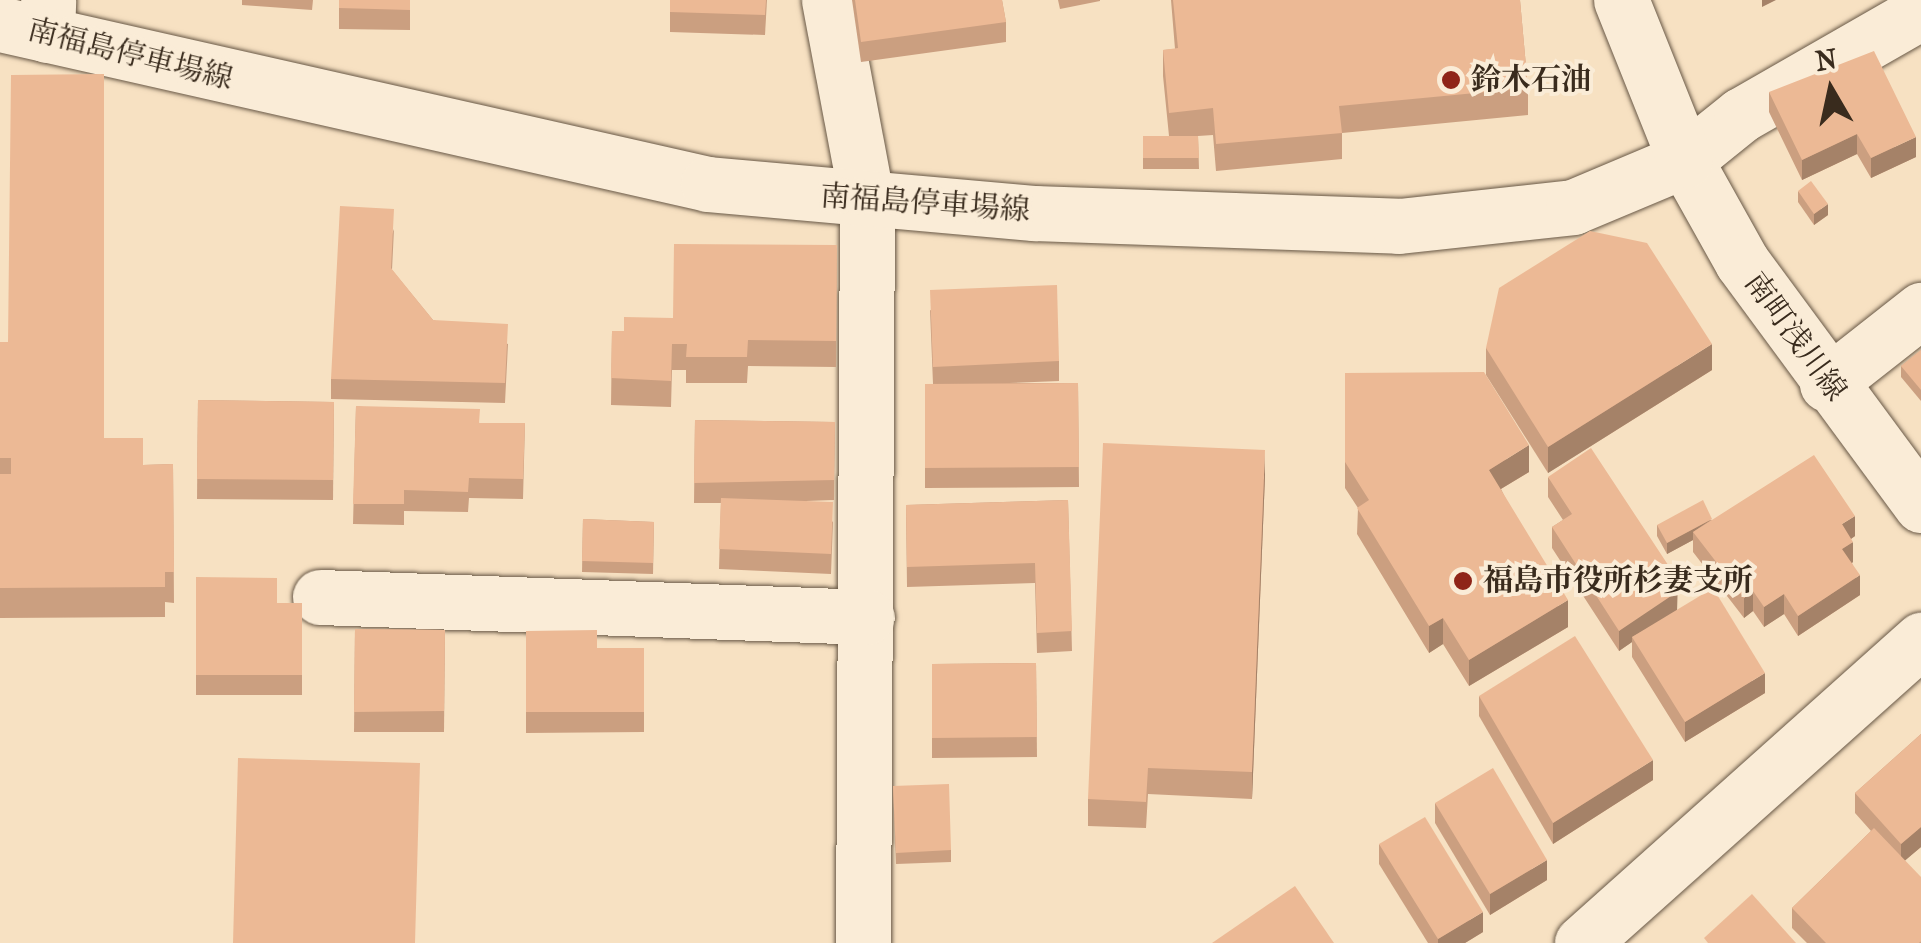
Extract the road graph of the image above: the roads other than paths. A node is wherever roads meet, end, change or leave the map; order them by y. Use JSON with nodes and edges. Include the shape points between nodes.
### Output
{"nodes":[{"id":1,"x":829,"y":0,"type":"edge"},
{"id":2,"x":1621,"y":0,"type":"edge"},
{"id":3,"x":1921,"y":12,"type":"edge"},
{"id":4,"x":32,"y":20,"type":"edge"},
{"id":5,"x":1685,"y":160,"type":"junction"},
{"id":6,"x":867,"y":202,"type":"junction"},
{"id":7,"x":1921,"y":310,"type":"edge"},
{"id":8,"x":1827,"y":384,"type":"junction"},
{"id":9,"x":1921,"y":505,"type":"edge"},
{"id":10,"x":320,"y":597,"type":"dead end"},
{"id":11,"x":867,"y":618,"type":"junction"},
{"id":12,"x":1921,"y":640,"type":"edge"},
{"id":13,"x":863,"y":943,"type":"edge"},
{"id":14,"x":1582,"y":943,"type":"edge"}],
"edges":[{"from":1,"to":6,"type":"street"},
{"from":2,"to":5,"type":"street"},
{"from":3,"to":5,"type":"street","name":"南福島停車場線","via":[[1740,116]]},
{"from":4,"to":6,"type":"street","name":"南福島停車場線","via":[[708,184]]},
{"from":5,"to":6,"type":"street","name":"南福島停車場線","via":[[1573,208],[1400,226]]},
{"from":5,"to":8,"type":"street","name":"南町浅川線","via":[[1742,262]]},
{"from":6,"to":11,"type":"street"},
{"from":7,"to":8,"type":"street"},
{"from":8,"to":9,"type":"street","name":"南町浅川線"},
{"from":10,"to":11,"type":"street"},
{"from":11,"to":13,"type":"street"},
{"from":12,"to":14,"type":"street"}]}
